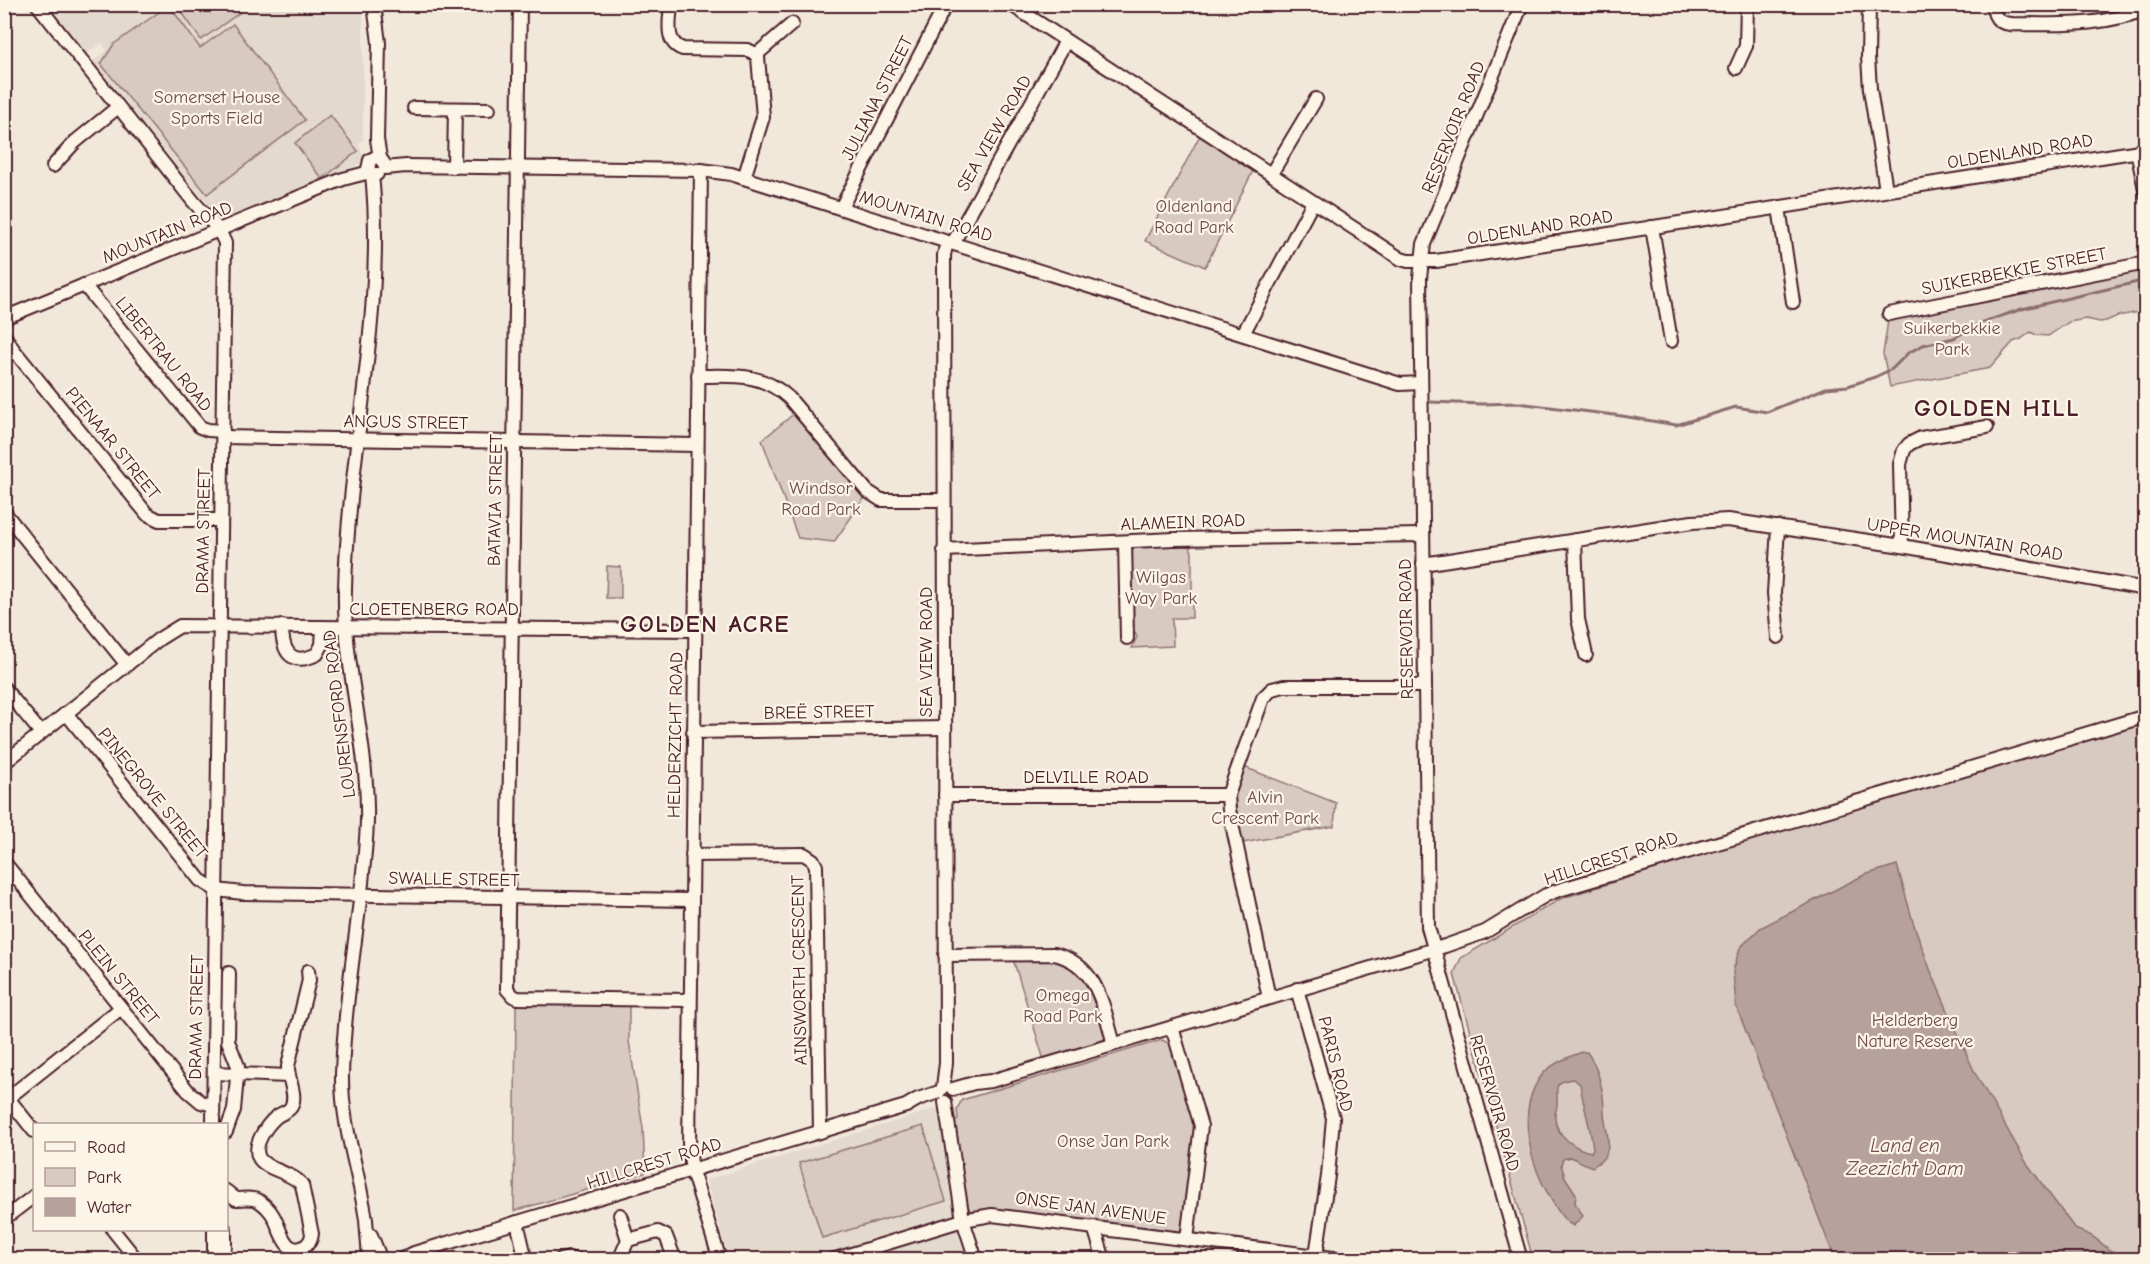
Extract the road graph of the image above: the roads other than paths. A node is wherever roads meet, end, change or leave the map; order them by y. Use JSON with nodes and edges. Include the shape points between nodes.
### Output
{"nodes":[{"id":1,"x":37,"y":4,"type":"edge"},
{"id":2,"x":374,"y":4,"type":"edge"},
{"id":3,"x":520,"y":4,"type":"edge"},
{"id":4,"x":671,"y":4,"type":"edge"},
{"id":5,"x":946,"y":4,"type":"edge"},
{"id":6,"x":1010,"y":4,"type":"edge"},
{"id":7,"x":1522,"y":4,"type":"edge"},
{"id":8,"x":1747,"y":4,"type":"edge"},
{"id":9,"x":1869,"y":4,"type":"edge"},
{"id":10,"x":1993,"y":4,"type":"edge"},
{"id":11,"x":2145,"y":9,"type":"edge"},
{"id":12,"x":792,"y":24,"type":"dead end"},
{"id":13,"x":1066,"y":41,"type":"junction"},
{"id":14,"x":756,"y":55,"type":"junction"},
{"id":15,"x":1736,"y":68,"type":"dead end"},
{"id":16,"x":1316,"y":99,"type":"dead end"},
{"id":17,"x":118,"y":107,"type":"junction"},
{"id":18,"x":414,"y":108,"type":"dead end"},
{"id":19,"x":455,"y":109,"type":"junction"},
{"id":20,"x":489,"y":109,"type":"dead end"},
{"id":21,"x":2141,"y":150,"type":"edge"},
{"id":22,"x":53,"y":166,"type":"dead end"},
{"id":23,"x":376,"y":166,"type":"junction"},
{"id":24,"x":454,"y":167,"type":"junction"},
{"id":25,"x":517,"y":168,"type":"junction"},
{"id":26,"x":701,"y":170,"type":"junction"},
{"id":27,"x":1271,"y":174,"type":"junction"},
{"id":28,"x":357,"y":176,"type":"junction"},
{"id":29,"x":744,"y":178,"type":"junction"},
{"id":30,"x":343,"y":179,"type":"junction"},
{"id":31,"x":1886,"y":190,"type":"junction"},
{"id":32,"x":2145,"y":194,"type":"edge"},
{"id":33,"x":375,"y":199,"type":"junction"},
{"id":34,"x":1313,"y":202,"type":"junction"},
{"id":35,"x":1779,"y":207,"type":"junction"},
{"id":36,"x":841,"y":208,"type":"junction"},
{"id":37,"x":1652,"y":227,"type":"junction"},
{"id":38,"x":219,"y":230,"type":"junction"},
{"id":39,"x":950,"y":242,"type":"junction"},
{"id":40,"x":1422,"y":261,"type":"junction"},
{"id":41,"x":2145,"y":263,"type":"edge"},
{"id":42,"x":84,"y":285,"type":"junction"},
{"id":43,"x":1793,"y":302,"type":"dead end"},
{"id":44,"x":1889,"y":314,"type":"dead end"},
{"id":45,"x":4,"y":318,"type":"edge"},
{"id":46,"x":1243,"y":334,"type":"junction"},
{"id":47,"x":4,"y":335,"type":"edge"},
{"id":48,"x":1671,"y":341,"type":"dead end"},
{"id":49,"x":698,"y":376,"type":"junction"},
{"id":50,"x":1421,"y":383,"type":"junction"},
{"id":51,"x":1987,"y":427,"type":"dead end"},
{"id":52,"x":223,"y":434,"type":"junction"},
{"id":53,"x":356,"y":440,"type":"junction"},
{"id":54,"x":514,"y":441,"type":"junction"},
{"id":55,"x":697,"y":445,"type":"junction"},
{"id":56,"x":944,"y":500,"type":"junction"},
{"id":57,"x":4,"y":512,"type":"edge"},
{"id":58,"x":221,"y":520,"type":"junction"},
{"id":59,"x":1778,"y":527,"type":"junction"},
{"id":60,"x":1422,"y":536,"type":"junction"},
{"id":61,"x":1575,"y":540,"type":"junction"},
{"id":62,"x":1125,"y":542,"type":"junction"},
{"id":63,"x":1902,"y":546,"type":"junction"},
{"id":64,"x":944,"y":550,"type":"junction"},
{"id":65,"x":1423,"y":564,"type":"junction"},
{"id":66,"x":2145,"y":589,"type":"edge"},
{"id":67,"x":219,"y":626,"type":"junction"},
{"id":68,"x":282,"y":626,"type":"junction"},
{"id":69,"x":323,"y":627,"type":"junction"},
{"id":70,"x":346,"y":627,"type":"junction"},
{"id":71,"x":512,"y":628,"type":"junction"},
{"id":72,"x":694,"y":630,"type":"junction"},
{"id":73,"x":1778,"y":637,"type":"dead end"},
{"id":74,"x":1127,"y":638,"type":"dead end"},
{"id":75,"x":1586,"y":655,"type":"dead end"},
{"id":76,"x":127,"y":665,"type":"junction"},
{"id":77,"x":1424,"y":686,"type":"junction"},
{"id":78,"x":4,"y":688,"type":"edge"},
{"id":79,"x":66,"y":713,"type":"junction"},
{"id":80,"x":2145,"y":716,"type":"edge"},
{"id":81,"x":945,"y":728,"type":"junction"},
{"id":82,"x":693,"y":732,"type":"junction"},
{"id":83,"x":41,"y":734,"type":"junction"},
{"id":84,"x":4,"y":763,"type":"edge"},
{"id":85,"x":945,"y":795,"type":"junction"},
{"id":86,"x":1228,"y":795,"type":"junction"},
{"id":87,"x":692,"y":855,"type":"junction"},
{"id":88,"x":4,"y":862,"type":"edge"},
{"id":89,"x":216,"y":890,"type":"junction"},
{"id":90,"x":361,"y":895,"type":"junction"},
{"id":91,"x":508,"y":898,"type":"junction"},
{"id":92,"x":691,"y":900,"type":"junction"},
{"id":93,"x":1433,"y":948,"type":"junction"},
{"id":94,"x":945,"y":955,"type":"junction"},
{"id":95,"x":308,"y":971,"type":"dead end"},
{"id":96,"x":229,"y":973,"type":"dead end"},
{"id":97,"x":1297,"y":989,"type":"junction"},
{"id":98,"x":1269,"y":998,"type":"junction"},
{"id":99,"x":690,"y":1000,"type":"junction"},
{"id":100,"x":121,"y":1008,"type":"junction"},
{"id":101,"x":1172,"y":1027,"type":"junction"},
{"id":102,"x":1114,"y":1044,"type":"junction"},
{"id":103,"x":214,"y":1073,"type":"junction"},
{"id":104,"x":237,"y":1074,"type":"junction"},
{"id":105,"x":288,"y":1077,"type":"junction"},
{"id":106,"x":947,"y":1094,"type":"junction"},
{"id":107,"x":6,"y":1095,"type":"edge"},
{"id":108,"x":213,"y":1106,"type":"junction"},
{"id":109,"x":213,"y":1123,"type":"edge"},
{"id":110,"x":228,"y":1126,"type":"edge"},
{"id":111,"x":33,"y":1130,"type":"edge"},
{"id":112,"x":820,"y":1132,"type":"junction"},
{"id":113,"x":692,"y":1171,"type":"junction"},
{"id":114,"x":228,"y":1195,"type":"edge"},
{"id":115,"x":33,"y":1197,"type":"edge"},
{"id":116,"x":620,"y":1215,"type":"dead end"},
{"id":117,"x":4,"y":1219,"type":"edge"},
{"id":118,"x":366,"y":1220,"type":"junction"},
{"id":119,"x":963,"y":1220,"type":"junction"},
{"id":120,"x":518,"y":1222,"type":"junction"},
{"id":121,"x":1094,"y":1227,"type":"junction"},
{"id":122,"x":114,"y":1231,"type":"edge"},
{"id":123,"x":214,"y":1231,"type":"edge"},
{"id":124,"x":225,"y":1231,"type":"edge"},
{"id":125,"x":1187,"y":1239,"type":"junction"},
{"id":126,"x":628,"y":1240,"type":"junction"},
{"id":127,"x":1236,"y":1245,"type":"junction"},
{"id":128,"x":225,"y":1247,"type":"dead end"},
{"id":129,"x":1316,"y":1255,"type":"junction"},
{"id":130,"x":386,"y":1257,"type":"edge"},
{"id":131,"x":137,"y":1260,"type":"edge"},
{"id":132,"x":214,"y":1260,"type":"edge"},
{"id":133,"x":526,"y":1260,"type":"edge"},
{"id":134,"x":560,"y":1260,"type":"edge"},
{"id":135,"x":578,"y":1260,"type":"edge"},
{"id":136,"x":619,"y":1260,"type":"edge"},
{"id":137,"x":675,"y":1260,"type":"edge"},
{"id":138,"x":720,"y":1260,"type":"edge"},
{"id":139,"x":832,"y":1260,"type":"edge"},
{"id":140,"x":976,"y":1260,"type":"edge"},
{"id":141,"x":1104,"y":1260,"type":"edge"},
{"id":142,"x":1240,"y":1260,"type":"edge"},
{"id":143,"x":1349,"y":1260,"type":"edge"},
{"id":144,"x":1521,"y":1260,"type":"edge"}],
"edges":[{"from":1,"to":17,"type":"street"},
{"from":2,"to":23,"type":"street","name":"LOURENSFORD ROAD","via":[[379,43]]},
{"from":3,"to":25,"type":"street","name":"BATAVIA STREET"},
{"from":4,"to":14,"type":"street","via":[[670,37],[675,46],[748,50]]},
{"from":5,"to":36,"type":"street","name":"JULIANA STREET"},
{"from":6,"to":13,"type":"street","name":"OLDENLAND ROAD"},
{"from":7,"to":40,"type":"street","name":"RESERVOIR ROAD","via":[[1424,244]]},
{"from":8,"to":15,"type":"street","via":[[1746,46]]},
{"from":9,"to":31,"type":"street","via":[[1870,89]]},
{"from":10,"to":11,"type":"street","via":[[1998,20],[2015,24],[2092,23]]},
{"from":12,"to":14,"type":"street"},
{"from":13,"to":27,"type":"street","name":"OLDENLAND ROAD"},
{"from":13,"to":39,"type":"street","name":"SEA VIEW ROAD"},
{"from":14,"to":29,"type":"street","via":[[763,117]]},
{"from":16,"to":27,"type":"street"},
{"from":17,"to":22,"type":"street"},
{"from":17,"to":38,"type":"street"},
{"from":18,"to":19,"type":"street"},
{"from":19,"to":20,"type":"street"},
{"from":19,"to":24,"type":"street"},
{"from":21,"to":31,"type":"street","name":"OLDENLAND ROAD"},
{"from":21,"to":32,"type":"street"},
{"from":23,"to":24,"type":"street","name":"MOUNTAIN ROAD"},
{"from":23,"to":28,"type":"street","name":"MOUNTAIN ROAD"},
{"from":23,"to":30,"type":"street","name":"MOUNTAIN ROAD"},
{"from":23,"to":33,"type":"street","name":"LOURENSFORD ROAD"},
{"from":24,"to":25,"type":"street","name":"MOUNTAIN ROAD"},
{"from":25,"to":26,"type":"street","name":"MOUNTAIN ROAD"},
{"from":25,"to":54,"type":"street","name":"BATAVIA STREET"},
{"from":26,"to":29,"type":"street","name":"MOUNTAIN ROAD"},
{"from":26,"to":49,"type":"street","name":"HELDERZICHT ROAD"},
{"from":27,"to":34,"type":"street","name":"OLDENLAND ROAD"},
{"from":28,"to":30,"type":"street","name":"MOUNTAIN ROAD"},
{"from":28,"to":33,"type":"street","via":[[368,183]]},
{"from":29,"to":36,"type":"street","name":"MOUNTAIN ROAD"},
{"from":30,"to":38,"type":"street","name":"MOUNTAIN ROAD"},
{"from":31,"to":35,"type":"street","name":"OLDENLAND ROAD"},
{"from":33,"to":53,"type":"street","name":"LOURENSFORD ROAD","via":[[370,333]]},
{"from":34,"to":40,"type":"street","name":"OLDENLAND ROAD","via":[[1401,259]]},
{"from":34,"to":46,"type":"street"},
{"from":35,"to":37,"type":"street","name":"OLDENLAND ROAD"},
{"from":35,"to":43,"type":"street"},
{"from":36,"to":39,"type":"street","name":"MOUNTAIN ROAD"},
{"from":37,"to":40,"type":"street","name":"OLDENLAND ROAD"},
{"from":37,"to":48,"type":"street"},
{"from":38,"to":42,"type":"street","name":"MOUNTAIN ROAD"},
{"from":38,"to":52,"type":"street","name":"DRAMA STREET","via":[[225,243]]},
{"from":39,"to":46,"type":"street","name":"MOUNTAIN ROAD"},
{"from":39,"to":56,"type":"street","name":"SEA VIEW ROAD","via":[[944,255]]},
{"from":40,"to":50,"type":"street","name":"RESERVOIR ROAD"},
{"from":41,"to":44,"type":"street","name":"SUIKERBEKKIE STREET"},
{"from":42,"to":45,"type":"street","name":"MOUNTAIN ROAD"},
{"from":42,"to":52,"type":"street","name":"LIBERTRAU ROAD","via":[[200,427]]},
{"from":46,"to":50,"type":"street","name":"MOUNTAIN ROAD","via":[[1400,384]]},
{"from":47,"to":58,"type":"street","name":"PIENAAR STREET","via":[[147,514],[159,520]]},
{"from":49,"to":55,"type":"street","name":"HELDERZICHT ROAD"},
{"from":49,"to":56,"type":"street","via":[[750,377],[774,386],[877,498]]},
{"from":50,"to":60,"type":"street","name":"RESERVOIR ROAD"},
{"from":51,"to":63,"type":"street","via":[[1921,438],[1904,450],[1900,464]]},
{"from":52,"to":53,"type":"street","name":"ANGUS STREET"},
{"from":52,"to":58,"type":"street","name":"DRAMA STREET"},
{"from":53,"to":54,"type":"street","name":"ANGUS STREET"},
{"from":53,"to":70,"type":"street","name":"LOURENSFORD ROAD"},
{"from":54,"to":55,"type":"street","name":"ANGUS STREET"},
{"from":54,"to":71,"type":"street","name":"BATAVIA STREET"},
{"from":55,"to":72,"type":"street","name":"HELDERZICHT ROAD"},
{"from":56,"to":64,"type":"street","name":"SEA VIEW ROAD"},
{"from":57,"to":76,"type":"street"},
{"from":58,"to":67,"type":"street","name":"DRAMA STREET"},
{"from":59,"to":61,"type":"street","name":"UPPER MOUNTAIN ROAD","via":[[1718,519]]},
{"from":59,"to":63,"type":"street","name":"UPPER MOUNTAIN ROAD"},
{"from":59,"to":73,"type":"street","via":[[1774,593]]},
{"from":60,"to":62,"type":"street","name":"ALAMEIN ROAD"},
{"from":60,"to":65,"type":"street","name":"RESERVOIR ROAD"},
{"from":61,"to":65,"type":"street","name":"UPPER MOUNTAIN ROAD"},
{"from":61,"to":75,"type":"street","via":[[1578,619]]},
{"from":62,"to":64,"type":"street","name":"ALAMEIN ROAD"},
{"from":62,"to":74,"type":"street"},
{"from":63,"to":66,"type":"street","name":"UPPER MOUNTAIN ROAD"},
{"from":64,"to":81,"type":"street","name":"SEA VIEW ROAD"},
{"from":65,"to":77,"type":"street","name":"RESERVOIR ROAD"},
{"from":67,"to":68,"type":"street","name":"CLOETENBERG ROAD"},
{"from":67,"to":76,"type":"street","name":"CLOETENBERG ROAD","via":[[177,627]]},
{"from":67,"to":89,"type":"street","name":"DRAMA STREET"},
{"from":68,"to":69,"type":"street","name":"CLOETENBERG ROAD"},
{"from":68,"to":69,"type":"street","via":[[286,650],[299,659],[314,656],[320,650]]},
{"from":69,"to":70,"type":"street","name":"CLOETENBERG ROAD"},
{"from":70,"to":71,"type":"street","name":"CLOETENBERG ROAD"},
{"from":70,"to":90,"type":"street","name":"LOURENSFORD ROAD","via":[[367,790]]},
{"from":71,"to":72,"type":"street","name":"CLOETENBERG ROAD"},
{"from":71,"to":91,"type":"street","name":"BATAVIA STREET"},
{"from":72,"to":82,"type":"street","name":"HELDERZICHT ROAD"},
{"from":76,"to":79,"type":"street","name":"CLOETENBERG ROAD"},
{"from":77,"to":86,"type":"street","via":[[1272,689],[1263,698]]},
{"from":77,"to":93,"type":"street","name":"RESERVOIR ROAD","via":[[1427,910]]},
{"from":78,"to":83,"type":"street"},
{"from":79,"to":83,"type":"street","name":"CLOETENBERG ROAD"},
{"from":79,"to":89,"type":"street","name":"PINEGROVE STREET","via":[[201,880]]},
{"from":80,"to":93,"type":"street","name":"HILLCREST ROAD","via":[[1559,890],[1485,932]]},
{"from":81,"to":82,"type":"street","name":"BREË STREET"},
{"from":81,"to":85,"type":"street","name":"SEA VIEW ROAD"},
{"from":82,"to":87,"type":"street","name":"HELDERZICHT ROAD"},
{"from":83,"to":84,"type":"street","name":"CLOETENBERG ROAD"},
{"from":85,"to":86,"type":"street","name":"DELVILLE ROAD"},
{"from":85,"to":94,"type":"street","name":"SEA VIEW ROAD"},
{"from":86,"to":98,"type":"street"},
{"from":87,"to":92,"type":"street","name":"HELDERZICHT ROAD"},
{"from":87,"to":112,"type":"street","name":"AINSWORTH CRESCENT","via":[[804,854],[816,866]]},
{"from":88,"to":100,"type":"street","name":"PLEIN STREET"},
{"from":89,"to":90,"type":"street","name":"SWALLE STREET"},
{"from":89,"to":103,"type":"street","name":"DRAMA STREET"},
{"from":90,"to":91,"type":"street","name":"SWALLE STREET"},
{"from":90,"to":118,"type":"street","name":"LOURENSFORD ROAD","via":[[342,1084],[345,1120]]},
{"from":91,"to":92,"type":"street","name":"SWALLE STREET"},
{"from":91,"to":99,"type":"street","name":"BATAVIA STREET","via":[[510,994],[518,998]]},
{"from":92,"to":99,"type":"street","name":"HELDERZICHT ROAD"},
{"from":93,"to":97,"type":"street","name":"HILLCREST ROAD"},
{"from":93,"to":144,"type":"street","name":"RESERVOIR ROAD"},
{"from":94,"to":102,"type":"street","via":[[1054,954],[1070,959],[1094,980]]},
{"from":94,"to":106,"type":"street","name":"SEA VIEW ROAD"},
{"from":95,"to":105,"type":"street"},
{"from":96,"to":104,"type":"street","via":[[228,1041],[238,1062]]},
{"from":97,"to":98,"type":"street","name":"HILLCREST ROAD"},
{"from":97,"to":129,"type":"street","name":"PARIS ROAD","via":[[1333,1118]]},
{"from":98,"to":101,"type":"street","name":"HILLCREST ROAD"},
{"from":99,"to":113,"type":"street","name":"HELDERZICHT ROAD"},
{"from":100,"to":107,"type":"street"},
{"from":100,"to":108,"type":"street","name":"PLEIN STREET","via":[[188,1091]]},
{"from":101,"to":102,"type":"street","name":"HILLCREST ROAD"},
{"from":101,"to":125,"type":"street","via":[[1201,1126]]},
{"from":102,"to":106,"type":"street","name":"HILLCREST ROAD"},
{"from":103,"to":104,"type":"street"},
{"from":103,"to":108,"type":"street","name":"DRAMA STREET"},
{"from":104,"to":105,"type":"street"},
{"from":104,"to":110,"type":"street","via":[[234,1110]]},
{"from":105,"to":114,"type":"street","via":[[293,1091],[292,1106],[262,1134],[258,1154],[264,1163],[302,1185],[311,1241],[307,1246],[291,1247],[274,1216],[260,1202]]},
{"from":106,"to":112,"type":"street","name":"HILLCREST ROAD","via":[[920,1106],[906,1106]]},
{"from":106,"to":119,"type":"street","name":"SEA VIEW ROAD"},
{"from":107,"to":111,"type":"street"},
{"from":108,"to":109,"type":"street","name":"DRAMA STREET"},
{"from":112,"to":113,"type":"street","name":"HILLCREST ROAD"},
{"from":113,"to":120,"type":"street","name":"HILLCREST ROAD"},
{"from":113,"to":138,"type":"street","name":"HELDERZICHT ROAD"},
{"from":115,"to":117,"type":"street"},
{"from":116,"to":126,"type":"street"},
{"from":118,"to":130,"type":"street","name":"LOURENSFORD ROAD"},
{"from":118,"to":130,"type":"street","name":"LOURENSFORD ROAD","via":[[372,1238]]},
{"from":119,"to":121,"type":"street","name":"ONSE JAN AVENUE","via":[[1004,1215]]},
{"from":119,"to":139,"type":"street","name":"ONSE JAN AVENUE"},
{"from":119,"to":140,"type":"street","name":"SEA VIEW ROAD"},
{"from":120,"to":130,"type":"street","name":"HILLCREST ROAD"},
{"from":120,"to":133,"type":"street"},
{"from":121,"to":125,"type":"street","name":"ONSE JAN AVENUE"},
{"from":121,"to":141,"type":"street"},
{"from":122,"to":131,"type":"street"},
{"from":123,"to":132,"type":"street"},
{"from":124,"to":128,"type":"street"},
{"from":125,"to":127,"type":"street","name":"ONSE JAN AVENUE"},
{"from":126,"to":136,"type":"street"},
{"from":126,"to":137,"type":"street","via":[[652,1232],[663,1233]]},
{"from":127,"to":129,"type":"street","name":"ONSE JAN AVENUE"},
{"from":127,"to":142,"type":"street"},
{"from":129,"to":143,"type":"street","name":"ONSE JAN AVENUE"},
{"from":134,"to":135,"type":"street"}]}
